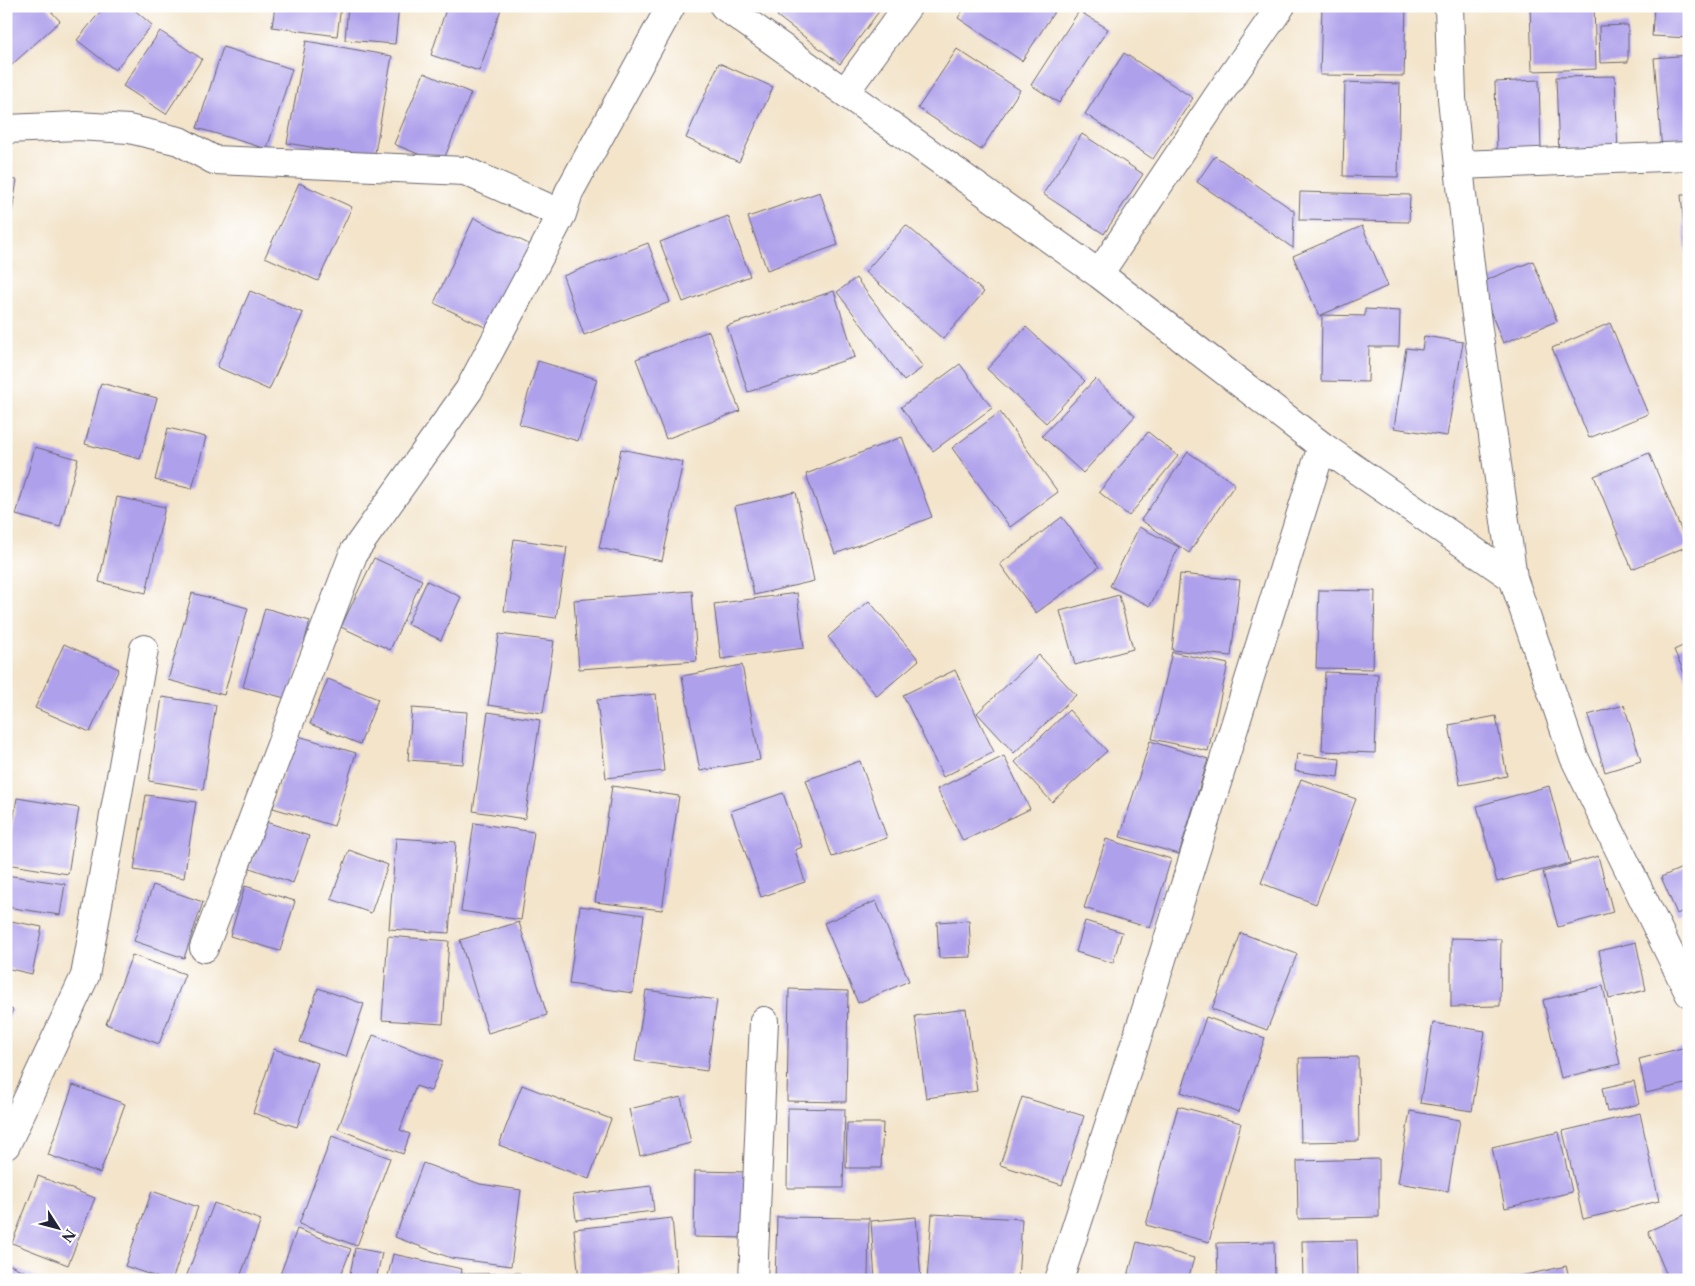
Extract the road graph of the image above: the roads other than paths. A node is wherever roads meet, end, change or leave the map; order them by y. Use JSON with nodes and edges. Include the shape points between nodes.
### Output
{"nodes":[{"id":1,"x":671,"y":6,"type":"edge"},
{"id":2,"x":724,"y":6,"type":"edge"},
{"id":3,"x":908,"y":6,"type":"edge"},
{"id":4,"x":1281,"y":6,"type":"edge"},
{"id":5,"x":1449,"y":6,"type":"edge"},
{"id":6,"x":845,"y":92,"type":"junction"},
{"id":7,"x":6,"y":129,"type":"edge"},
{"id":8,"x":1689,"y":156,"type":"edge"},
{"id":9,"x":1459,"y":165,"type":"junction"},
{"id":10,"x":562,"y":214,"type":"junction"},
{"id":11,"x":1099,"y":274,"type":"junction"},
{"id":12,"x":1322,"y":446,"type":"junction"},
{"id":13,"x":1514,"y":578,"type":"junction"},
{"id":14,"x":144,"y":649,"type":"dead end"},
{"id":15,"x":204,"y":948,"type":"dead end"},
{"id":16,"x":1689,"y":993,"type":"edge"},
{"id":17,"x":764,"y":1021,"type":"dead end"},
{"id":18,"x":6,"y":1145,"type":"edge"},
{"id":19,"x":753,"y":1280,"type":"edge"},
{"id":20,"x":1059,"y":1280,"type":"edge"}],
"edges":[{"from":1,"to":10,"type":"street","via":[[569,192]]},
{"from":2,"to":6,"type":"street"},
{"from":3,"to":6,"type":"street"},
{"from":4,"to":11,"type":"street"},
{"from":5,"to":9,"type":"street","via":[[1452,98]]},
{"from":6,"to":11,"type":"street"},
{"from":7,"to":10,"type":"street","via":[[77,126],[129,129],[178,141],[214,160],[465,171]]},
{"from":8,"to":9,"type":"street"},
{"from":9,"to":13,"type":"street","via":[[1475,308]]},
{"from":10,"to":15,"type":"street","via":[[469,390],[354,552]]},
{"from":11,"to":12,"type":"street"},
{"from":12,"to":13,"type":"street"},
{"from":12,"to":20,"type":"street"},
{"from":13,"to":16,"type":"street","via":[[1574,757]]},
{"from":14,"to":18,"type":"street","via":[[85,976]]},
{"from":17,"to":19,"type":"street"}]}
